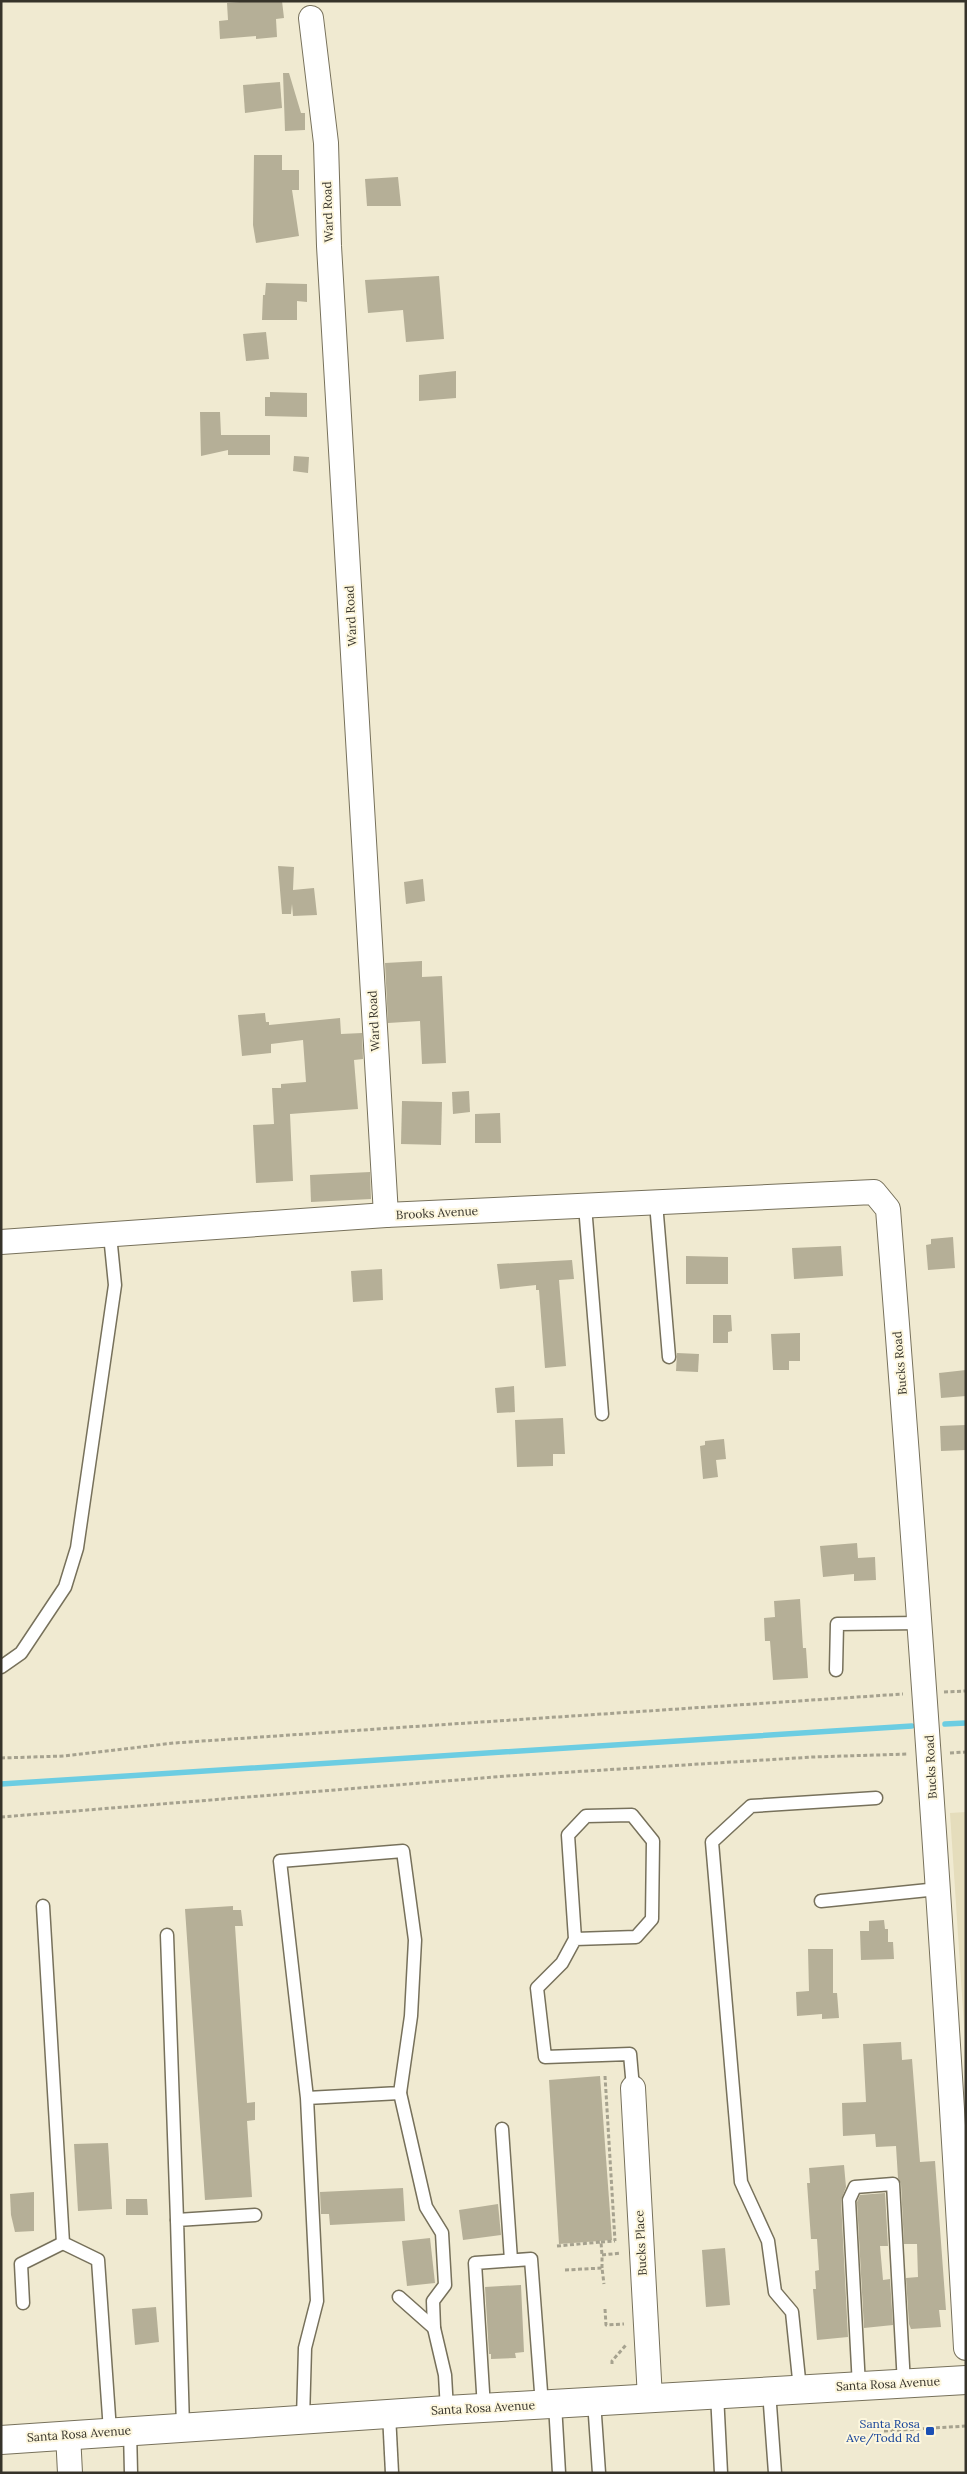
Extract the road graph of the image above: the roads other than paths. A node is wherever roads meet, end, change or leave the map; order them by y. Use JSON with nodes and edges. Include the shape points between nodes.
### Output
{"nodes":[{"id":1,"x":311,"y":18,"type":"dead end"},
{"id":2,"x":874,"y":1192,"type":"joint"},
{"id":3,"x":656,"y":1203,"type":"junction"},
{"id":4,"x":585,"y":1206,"type":"junction"},
{"id":5,"x":386,"y":1215,"type":"junction"},
{"id":6,"x":110,"y":1235,"type":"junction"},
{"id":7,"x":1,"y":1242,"type":"edge"},
{"id":8,"x":670,"y":1357,"type":"dead end"},
{"id":9,"x":602,"y":1414,"type":"dead end"},
{"id":10,"x":920,"y":1623,"type":"junction"},
{"id":11,"x":1,"y":1667,"type":"edge"},
{"id":12,"x":836,"y":1670,"type":"dead end"},
{"id":13,"x":876,"y":1798,"type":"dead end"},
{"id":14,"x":938,"y":1889,"type":"junction"},
{"id":15,"x":821,"y":1901,"type":"dead end"},
{"id":16,"x":43,"y":1906,"type":"dead end"},
{"id":17,"x":167,"y":1935,"type":"dead end"},
{"id":18,"x":575,"y":1939,"type":"junction"},
{"id":19,"x":633,"y":2088,"type":"joint"},
{"id":20,"x":400,"y":2093,"type":"junction"},
{"id":21,"x":307,"y":2098,"type":"junction"},
{"id":22,"x":502,"y":2128,"type":"dead end"},
{"id":23,"x":255,"y":2215,"type":"dead end"},
{"id":24,"x":177,"y":2220,"type":"junction"},
{"id":25,"x":63,"y":2243,"type":"junction"},
{"id":26,"x":511,"y":2260,"type":"junction"},
{"id":27,"x":399,"y":2297,"type":"dead end"},
{"id":28,"x":23,"y":2303,"type":"dead end"},
{"id":29,"x":434,"y":2328,"type":"junction"},
{"id":30,"x":966,"y":2348,"type":"edge"},
{"id":31,"x":966,"y":2380,"type":"edge"},
{"id":32,"x":904,"y":2384,"type":"junction"},
{"id":33,"x":859,"y":2386,"type":"junction"},
{"id":34,"x":800,"y":2389,"type":"junction"},
{"id":35,"x":769,"y":2392,"type":"junction"},
{"id":36,"x":717,"y":2394,"type":"junction"},
{"id":37,"x":650,"y":2398,"type":"junction"},
{"id":38,"x":594,"y":2401,"type":"junction"},
{"id":39,"x":548,"y":2404,"type":"junction"},
{"id":40,"x":484,"y":2408,"type":"junction"},
{"id":41,"x":446,"y":2410,"type":"junction"},
{"id":42,"x":389,"y":2414,"type":"junction"},
{"id":43,"x":303,"y":2419,"type":"junction"},
{"id":44,"x":183,"y":2427,"type":"junction"},
{"id":45,"x":120,"y":2431,"type":"junction"},
{"id":46,"x":68,"y":2434,"type":"junction"},
{"id":47,"x":1,"y":2440,"type":"edge"},
{"id":48,"x":70,"y":2473,"type":"edge"},
{"id":49,"x":131,"y":2473,"type":"edge"},
{"id":50,"x":392,"y":2473,"type":"edge"},
{"id":51,"x":559,"y":2473,"type":"edge"},
{"id":52,"x":599,"y":2473,"type":"edge"},
{"id":53,"x":721,"y":2473,"type":"edge"},
{"id":54,"x":775,"y":2473,"type":"edge"}],
"edges":[{"from":1,"to":5,"type":"street","name":"Ward Road","via":[[326,144]]},
{"from":2,"to":3,"type":"street","name":"Brooks Avenue"},
{"from":2,"to":10,"type":"street","name":"Bucks Road","via":[[888,1209]]},
{"from":3,"to":4,"type":"street","name":"Brooks Avenue"},
{"from":3,"to":8,"type":"lane"},
{"from":4,"to":5,"type":"street","name":"Brooks Avenue"},
{"from":4,"to":9,"type":"lane"},
{"from":5,"to":6,"type":"street","name":"Brooks Avenue"},
{"from":6,"to":7,"type":"street","name":"Brooks Avenue"},
{"from":6,"to":11,"type":"lane","via":[[115,1285],[77,1548],[65,1587],[21,1653]]},
{"from":10,"to":12,"type":"lane","via":[[837,1624]]},
{"from":10,"to":14,"type":"street","name":"Bucks Road"},
{"from":13,"to":34,"type":"lane","via":[[751,1806],[712,1842],[741,2182],[768,2241],[775,2292],[792,2312]]},
{"from":14,"to":15,"type":"lane"},
{"from":14,"to":30,"type":"street","name":"Bucks Road"},
{"from":16,"to":25,"type":"lane"},
{"from":17,"to":24,"type":"lane"},
{"from":18,"to":18,"type":"lane","via":[[568,1835],[586,1816],[632,1814],[653,1841],[652,1919],[636,1937]]},
{"from":18,"to":19,"type":"lane","via":[[562,1963],[538,1988],[545,2057],[630,2054]]},
{"from":19,"to":37,"type":"street","name":"Bucks Place"},
{"from":20,"to":21,"type":"lane"},
{"from":20,"to":21,"type":"lane","via":[[411,2016],[415,1940],[403,1851],[280,1861]]},
{"from":20,"to":29,"type":"lane","via":[[426,2207],[442,2233],[445,2285],[433,2302]]},
{"from":21,"to":43,"type":"lane","via":[[317,2301],[305,2348]]},
{"from":22,"to":26,"type":"lane"},
{"from":23,"to":24,"type":"lane"},
{"from":24,"to":44,"type":"lane"},
{"from":25,"to":28,"type":"lane","via":[[21,2264]]},
{"from":25,"to":45,"type":"lane","via":[[98,2260]]},
{"from":26,"to":39,"type":"lane","via":[[531,2259]]},
{"from":26,"to":40,"type":"lane","via":[[475,2263]]},
{"from":27,"to":29,"type":"lane"},
{"from":29,"to":41,"type":"lane","via":[[445,2375]]},
{"from":31,"to":32,"type":"main road","name":"Santa Rosa Avenue"},
{"from":32,"to":33,"type":"main road","name":"Santa Rosa Avenue"},
{"from":32,"to":33,"type":"lane","via":[[893,2184],[855,2187],[849,2200]]},
{"from":33,"to":34,"type":"main road","name":"Santa Rosa Avenue"},
{"from":34,"to":35,"type":"main road","name":"Santa Rosa Avenue"},
{"from":35,"to":36,"type":"main road","name":"Santa Rosa Avenue"},
{"from":35,"to":54,"type":"lane"},
{"from":36,"to":37,"type":"main road","name":"Santa Rosa Avenue"},
{"from":36,"to":53,"type":"lane"},
{"from":37,"to":38,"type":"main road","name":"Santa Rosa Avenue"},
{"from":38,"to":39,"type":"main road","name":"Santa Rosa Avenue"},
{"from":38,"to":52,"type":"lane"},
{"from":39,"to":40,"type":"main road","name":"Santa Rosa Avenue"},
{"from":39,"to":51,"type":"lane"},
{"from":40,"to":41,"type":"main road","name":"Santa Rosa Avenue"},
{"from":41,"to":42,"type":"main road","name":"Santa Rosa Avenue"},
{"from":42,"to":43,"type":"main road","name":"Santa Rosa Avenue"},
{"from":42,"to":50,"type":"lane"},
{"from":43,"to":44,"type":"main road","name":"Santa Rosa Avenue"},
{"from":44,"to":45,"type":"main road","name":"Santa Rosa Avenue"},
{"from":45,"to":46,"type":"main road","name":"Santa Rosa Avenue"},
{"from":45,"to":49,"type":"lane"},
{"from":46,"to":47,"type":"main road","name":"Santa Rosa Avenue"},
{"from":46,"to":48,"type":"street"}]}
